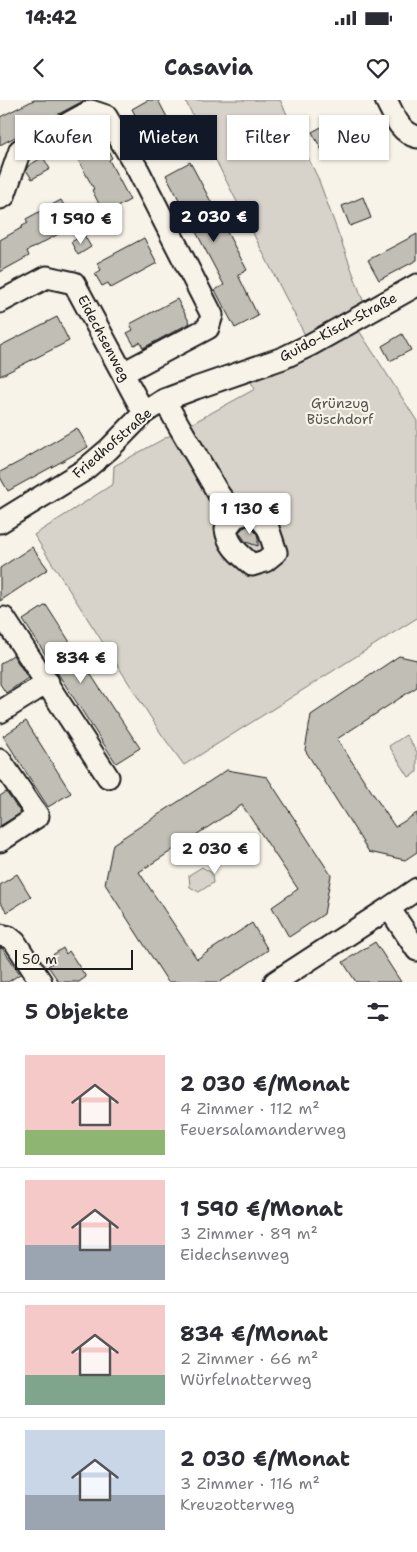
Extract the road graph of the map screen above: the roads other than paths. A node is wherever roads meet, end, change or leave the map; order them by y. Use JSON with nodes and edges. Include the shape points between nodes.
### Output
{"nodes":[{"id":1,"x":386,"y":100,"type":"edge"},
{"id":2,"x":417,"y":137,"type":"edge"},
{"id":3,"x":0,"y":198,"type":"edge"},
{"id":4,"x":417,"y":285,"type":"edge"},
{"id":5,"x":0,"y":302,"type":"edge"},
{"id":6,"x":122,"y":373,"type":"junction"},
{"id":7,"x":230,"y":376,"type":"joint"},
{"id":8,"x":164,"y":400,"type":"junction"},
{"id":9,"x":144,"y":413,"type":"junction"},
{"id":10,"x":235,"y":517,"type":"dead end"},
{"id":11,"x":0,"y":522,"type":"edge"},
{"id":12,"x":0,"y":621,"type":"edge"},
{"id":13,"x":48,"y":682,"type":"junction"},
{"id":14,"x":0,"y":712,"type":"edge"},
{"id":15,"x":0,"y":760,"type":"edge"},
{"id":16,"x":108,"y":777,"type":"dead end"},
{"id":17,"x":0,"y":841,"type":"edge"},
{"id":18,"x":417,"y":889,"type":"edge"},
{"id":19,"x":389,"y":908,"type":"junction"},
{"id":20,"x":0,"y":935,"type":"edge"},
{"id":21,"x":417,"y":950,"type":"edge"},
{"id":22,"x":41,"y":982,"type":"edge"},
{"id":23,"x":275,"y":982,"type":"edge"}],
"edges":[{"from":1,"to":2,"type":"street","via":[[400,128]]},
{"from":3,"to":6,"type":"street","via":[[4,196],[20,150],[91,111],[106,116],[138,170],[212,315],[208,328]]},
{"from":4,"to":7,"type":"street","name":"Guido-Kisch-Straße","via":[[310,345]]},
{"from":5,"to":6,"type":"street","name":"Eidechsenweg","via":[[47,277],[74,282]]},
{"from":6,"to":9,"type":"street","name":"Eidechsenweg"},
{"from":7,"to":8,"type":"street","name":"Friedhofstraße"},
{"from":8,"to":9,"type":"street","name":"Friedhofstraße"},
{"from":8,"to":10,"type":"street"},
{"from":9,"to":11,"type":"street","name":"Friedhofstraße","via":[[83,471]]},
{"from":12,"to":13,"type":"street","via":[[4,618]]},
{"from":13,"to":14,"type":"street"},
{"from":13,"to":16,"type":"street"},
{"from":15,"to":17,"type":"street","via":[[38,816]]},
{"from":18,"to":19,"type":"street"},
{"from":19,"to":21,"type":"street"},
{"from":19,"to":23,"type":"street"},
{"from":20,"to":22,"type":"street","via":[[15,942]]}]}
